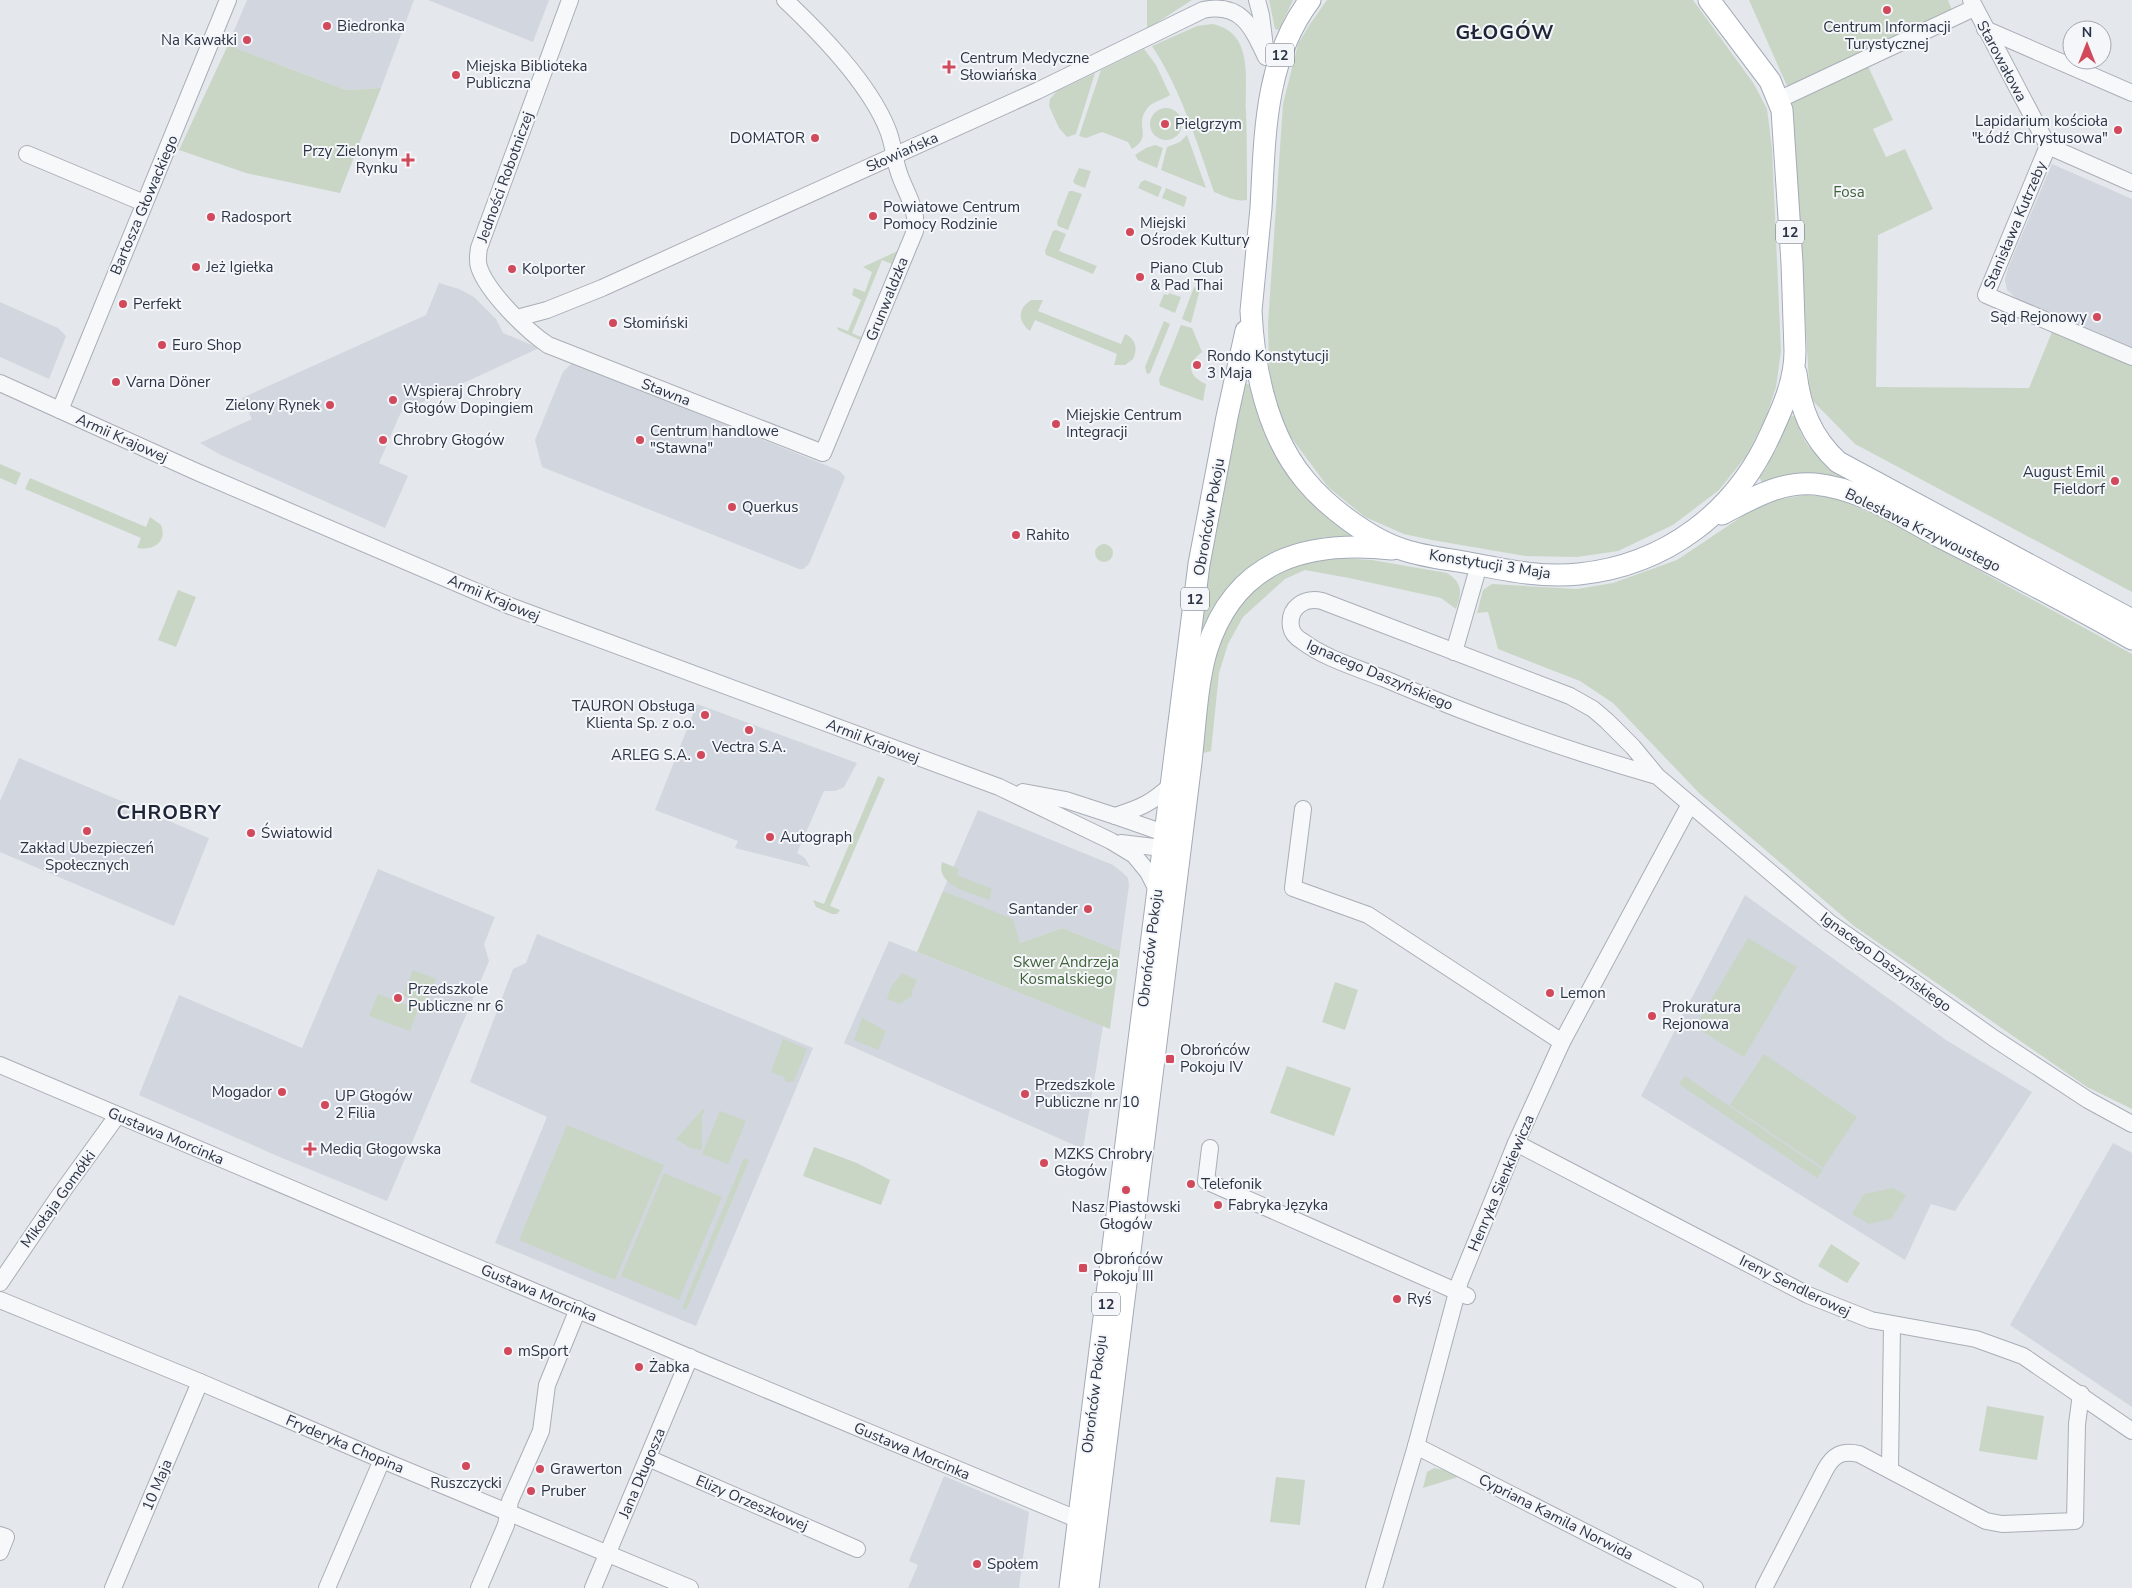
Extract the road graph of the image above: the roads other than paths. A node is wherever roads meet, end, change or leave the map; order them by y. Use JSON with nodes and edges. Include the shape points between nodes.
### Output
{"nodes":[{"id":1,"x":228,"y":0,"type":"edge"},
{"id":2,"x":570,"y":0,"type":"edge"},
{"id":3,"x":784,"y":0,"type":"edge"},
{"id":4,"x":1257,"y":0,"type":"edge"},
{"id":5,"x":1310,"y":0,"type":"edge"},
{"id":6,"x":1972,"y":4,"type":"edge"},
{"id":7,"x":1715,"y":5,"type":"edge"},
{"id":8,"x":1985,"y":29,"type":"junction"},
{"id":9,"x":1266,"y":56,"type":"junction"},
{"id":10,"x":2132,"y":93,"type":"edge"},
{"id":11,"x":1778,"y":100,"type":"junction"},
{"id":12,"x":1267,"y":116,"type":"junction"},
{"id":13,"x":2048,"y":146,"type":"junction"},
{"id":14,"x":27,"y":154,"type":"dead end"},
{"id":15,"x":896,"y":155,"type":"junction"},
{"id":16,"x":2132,"y":183,"type":"edge"},
{"id":17,"x":144,"y":203,"type":"junction"},
{"id":18,"x":1251,"y":311,"type":"junction"},
{"id":19,"x":517,"y":318,"type":"junction"},
{"id":20,"x":2132,"y":357,"type":"edge"},
{"id":21,"x":1795,"y":365,"type":"junction"},
{"id":22,"x":0,"y":384,"type":"edge"},
{"id":23,"x":60,"y":410,"type":"junction"},
{"id":24,"x":823,"y":454,"type":"joint"},
{"id":25,"x":1706,"y":522,"type":"junction"},
{"id":26,"x":1405,"y":551,"type":"junction"},
{"id":27,"x":1480,"y":565,"type":"junction"},
{"id":28,"x":2132,"y":620,"type":"edge"},
{"id":29,"x":2132,"y":638,"type":"edge"},
{"id":30,"x":1454,"y":652,"type":"junction"},
{"id":31,"x":1657,"y":776,"type":"junction"},
{"id":32,"x":1171,"y":785,"type":"junction"},
{"id":33,"x":999,"y":787,"type":"junction"},
{"id":34,"x":1690,"y":804,"type":"junction"},
{"id":35,"x":1303,"y":809,"type":"dead end"},
{"id":36,"x":1115,"y":816,"type":"junction"},
{"id":37,"x":1112,"y":841,"type":"junction"},
{"id":38,"x":1169,"y":842,"type":"junction"},
{"id":39,"x":1157,"y":890,"type":"junction"},
{"id":40,"x":1562,"y":1042,"type":"junction"},
{"id":41,"x":0,"y":1066,"type":"edge"},
{"id":42,"x":117,"y":1116,"type":"junction"},
{"id":43,"x":2132,"y":1124,"type":"edge"},
{"id":44,"x":1516,"y":1143,"type":"junction"},
{"id":45,"x":1210,"y":1148,"type":"dead end"},
{"id":46,"x":0,"y":1283,"type":"edge"},
{"id":47,"x":1462,"y":1294,"type":"junction"},
{"id":48,"x":0,"y":1300,"type":"edge"},
{"id":49,"x":578,"y":1310,"type":"junction"},
{"id":50,"x":1892,"y":1325,"type":"junction"},
{"id":51,"x":690,"y":1357,"type":"junction"},
{"id":52,"x":200,"y":1382,"type":"junction"},
{"id":53,"x":2081,"y":1394,"type":"junction"},
{"id":54,"x":2132,"y":1431,"type":"edge"},
{"id":55,"x":1416,"y":1446,"type":"junction"},
{"id":56,"x":648,"y":1458,"type":"junction"},
{"id":57,"x":382,"y":1460,"type":"junction"},
{"id":58,"x":1890,"y":1469,"type":"junction"},
{"id":59,"x":508,"y":1512,"type":"junction"},
{"id":60,"x":1079,"y":1520,"type":"junction"},
{"id":61,"x":0,"y":1535,"type":"edge"},
{"id":62,"x":857,"y":1549,"type":"dead end"},
{"id":63,"x":0,"y":1552,"type":"edge"},
{"id":64,"x":608,"y":1553,"type":"junction"},
{"id":65,"x":113,"y":1588,"type":"edge"},
{"id":66,"x":327,"y":1588,"type":"edge"},
{"id":67,"x":479,"y":1588,"type":"edge"},
{"id":68,"x":593,"y":1588,"type":"edge"},
{"id":69,"x":690,"y":1588,"type":"edge"},
{"id":70,"x":1070,"y":1588,"type":"edge"},
{"id":71,"x":1088,"y":1588,"type":"edge"},
{"id":72,"x":1374,"y":1588,"type":"edge"},
{"id":73,"x":1695,"y":1588,"type":"edge"},
{"id":74,"x":1764,"y":1588,"type":"edge"}],
"edges":[{"from":1,"to":17,"type":"street","name":"Bartosza Głowackiego"},
{"from":2,"to":19,"type":"street","name":"Jedności Robotniczej","via":[[479,248],[479,267],[485,280]]},
{"from":3,"to":15,"type":"street","name":"Grunwaldzka","via":[[816,29],[861,86],[887,128]]},
{"from":4,"to":9,"type":"street"},
{"from":5,"to":12,"type":"main road","name":"Konstytucji 3 Maja","number":"12","via":[[1280,56],[1272,80]]},
{"from":6,"to":8,"type":"street","name":"Starowałowa"},
{"from":6,"to":11,"type":"street"},
{"from":7,"to":11,"type":"main road","name":"Konstytucji 3 Maja","number":"12","via":[[1770,81]]},
{"from":8,"to":10,"type":"street"},
{"from":8,"to":13,"type":"street","name":"Starowałowa"},
{"from":9,"to":12,"type":"street"},
{"from":9,"to":15,"type":"street","name":"Słowiańska","via":[[1249,24],[1238,14],[1214,8],[1203,10]]},
{"from":11,"to":21,"type":"main road","name":"Konstytucji 3 Maja","number":"12","via":[[1783,117],[1786,157]]},
{"from":12,"to":18,"type":"main road","name":"Konstytucji 3 Maja","number":"12"},
{"from":13,"to":16,"type":"street"},
{"from":13,"to":20,"type":"street","name":"Stanisława Kutrzeby","via":[[1986,295]]},
{"from":14,"to":17,"type":"street"},
{"from":15,"to":19,"type":"street","name":"Słowiańska","via":[[602,288]]},
{"from":15,"to":24,"type":"street","name":"Grunwaldzka","via":[[899,174],[915,211],[914,231]]},
{"from":17,"to":23,"type":"street","name":"Bartosza Głowackiego"},
{"from":18,"to":26,"type":"main road","name":"Konstytucji 3 Maja","number":"12","via":[[1259,381],[1288,457],[1305,480],[1334,508],[1380,539]]},
{"from":18,"to":32,"type":"main road","name":"Obrońców Pokoju","number":"12","via":[[1204,532]]},
{"from":19,"to":24,"type":"street","name":"Stawna","via":[[535,336],[561,352]]},
{"from":21,"to":25,"type":"main road","name":"Konstytucji 3 Maja","number":"12","via":[[1788,395],[1762,453],[1733,495]]},
{"from":21,"to":28,"type":"main road","name":"Bolesława Krzywoustego","via":[[1802,408],[1808,423],[1820,444],[1838,462]]},
{"from":22,"to":23,"type":"street","name":"Armii Krajowej"},
{"from":23,"to":33,"type":"street","name":"Armii Krajowej","via":[[197,472],[554,623]]},
{"from":25,"to":27,"type":"main road","name":"Konstytucji 3 Maja","number":"12","via":[[1653,554],[1587,573],[1541,574]]},
{"from":25,"to":29,"type":"main road","name":"Bolesława Krzywoustego","via":[[1777,488],[1795,484],[1829,486],[1880,505]]},
{"from":26,"to":27,"type":"main road","name":"Konstytucji 3 Maja","number":"12"},
{"from":26,"to":38,"type":"main road","name":"Obrońców Pokoju","number":"12","via":[[1348,547],[1305,552],[1260,572],[1236,596],[1220,619],[1206,651],[1192,753]]},
{"from":27,"to":30,"type":"street"},
{"from":30,"to":31,"type":"street","name":"Ignacego Daszyńskiego","via":[[1570,696],[1592,709],[1633,747]]},
{"from":30,"to":31,"type":"street","name":"Ignacego Daszyńskiego","via":[[1314,599],[1301,603],[1291,616],[1295,635],[1321,652],[1417,693],[1574,751]]},
{"from":31,"to":34,"type":"street","name":"Ignacego Daszyńskiego"},
{"from":32,"to":36,"type":"street","via":[[1156,799]]},
{"from":32,"to":38,"type":"main road","name":"Obrońców Pokoju","number":"12"},
{"from":33,"to":36,"type":"street","name":"Armii Krajowej","via":[[1066,800]]},
{"from":33,"to":37,"type":"street","name":"Armii Krajowej"},
{"from":34,"to":40,"type":"street","name":"Henryka Sienkiewicza"},
{"from":34,"to":43,"type":"street","name":"Ignacego Daszyńskiego","via":[[1830,923],[1995,1039],[2088,1100]]},
{"from":35,"to":40,"type":"street","via":[[1293,888],[1368,915]]},
{"from":36,"to":38,"type":"street","name":"Armii Krajowej"},
{"from":37,"to":38,"type":"street","name":"Armii Krajowej"},
{"from":37,"to":39,"type":"street","name":"Armii Krajowej","via":[[1134,856],[1148,872]]},
{"from":38,"to":39,"type":"main road","name":"Obrońców Pokoju","number":"12"},
{"from":38,"to":71,"type":"main road","name":"Obrońców Pokoju","number":"12"},
{"from":39,"to":60,"type":"main road","name":"Obrońców Pokoju","number":"12"},
{"from":40,"to":44,"type":"street","name":"Henryka Sienkiewicza"},
{"from":41,"to":42,"type":"street","name":"Gustawa Morcinka"},
{"from":42,"to":46,"type":"street","name":"Mikołaja Gomółki"},
{"from":42,"to":49,"type":"street","name":"Gustawa Morcinka"},
{"from":44,"to":47,"type":"street","name":"Henryka Sienkiewicza"},
{"from":44,"to":50,"type":"street","name":"Ireny Sendlerowej","via":[[1808,1295],[1851,1314]]},
{"from":45,"to":47,"type":"street","via":[[1206,1181]]},
{"from":47,"to":55,"type":"street","name":"Henryka Sienkiewicza"},
{"from":48,"to":52,"type":"street","name":"Fryderyka Chopina"},
{"from":49,"to":51,"type":"street","name":"Gustawa Morcinka"},
{"from":49,"to":59,"type":"street","via":[[547,1385],[541,1431]]},
{"from":50,"to":53,"type":"street","name":"Ireny Sendlerowej","via":[[1994,1344],[2023,1356]]},
{"from":50,"to":58,"type":"street"},
{"from":51,"to":56,"type":"street","name":"Jana Długosza"},
{"from":51,"to":60,"type":"street","name":"Gustawa Morcinka"},
{"from":52,"to":57,"type":"street","name":"Fryderyka Chopina"},
{"from":52,"to":65,"type":"street","name":"10 Maja"},
{"from":53,"to":54,"type":"street","name":"Ireny Sendlerowej"},
{"from":53,"to":58,"type":"street","via":[[2077,1424],[2075,1521],[1993,1523]]},
{"from":55,"to":72,"type":"street","name":"Henryka Sienkiewicza"},
{"from":55,"to":73,"type":"street","name":"Cypriana Kamila Norwida"},
{"from":56,"to":62,"type":"street","name":"Elizy Orzeszkowej"},
{"from":56,"to":64,"type":"street","name":"Jana Długosza"},
{"from":57,"to":59,"type":"street","name":"Fryderyka Chopina"},
{"from":57,"to":66,"type":"street"},
{"from":58,"to":74,"type":"street","via":[[1851,1452],[1834,1457]]},
{"from":59,"to":64,"type":"street","name":"Fryderyka Chopina"},
{"from":59,"to":67,"type":"street","via":[[506,1525]]},
{"from":60,"to":70,"type":"main road","name":"Obrońców Pokoju","number":"12"},
{"from":61,"to":63,"type":"street","via":[[6,1537]]},
{"from":64,"to":68,"type":"street","name":"Jana Długosza"},
{"from":64,"to":69,"type":"street","name":"Fryderyka Chopina"}]}
